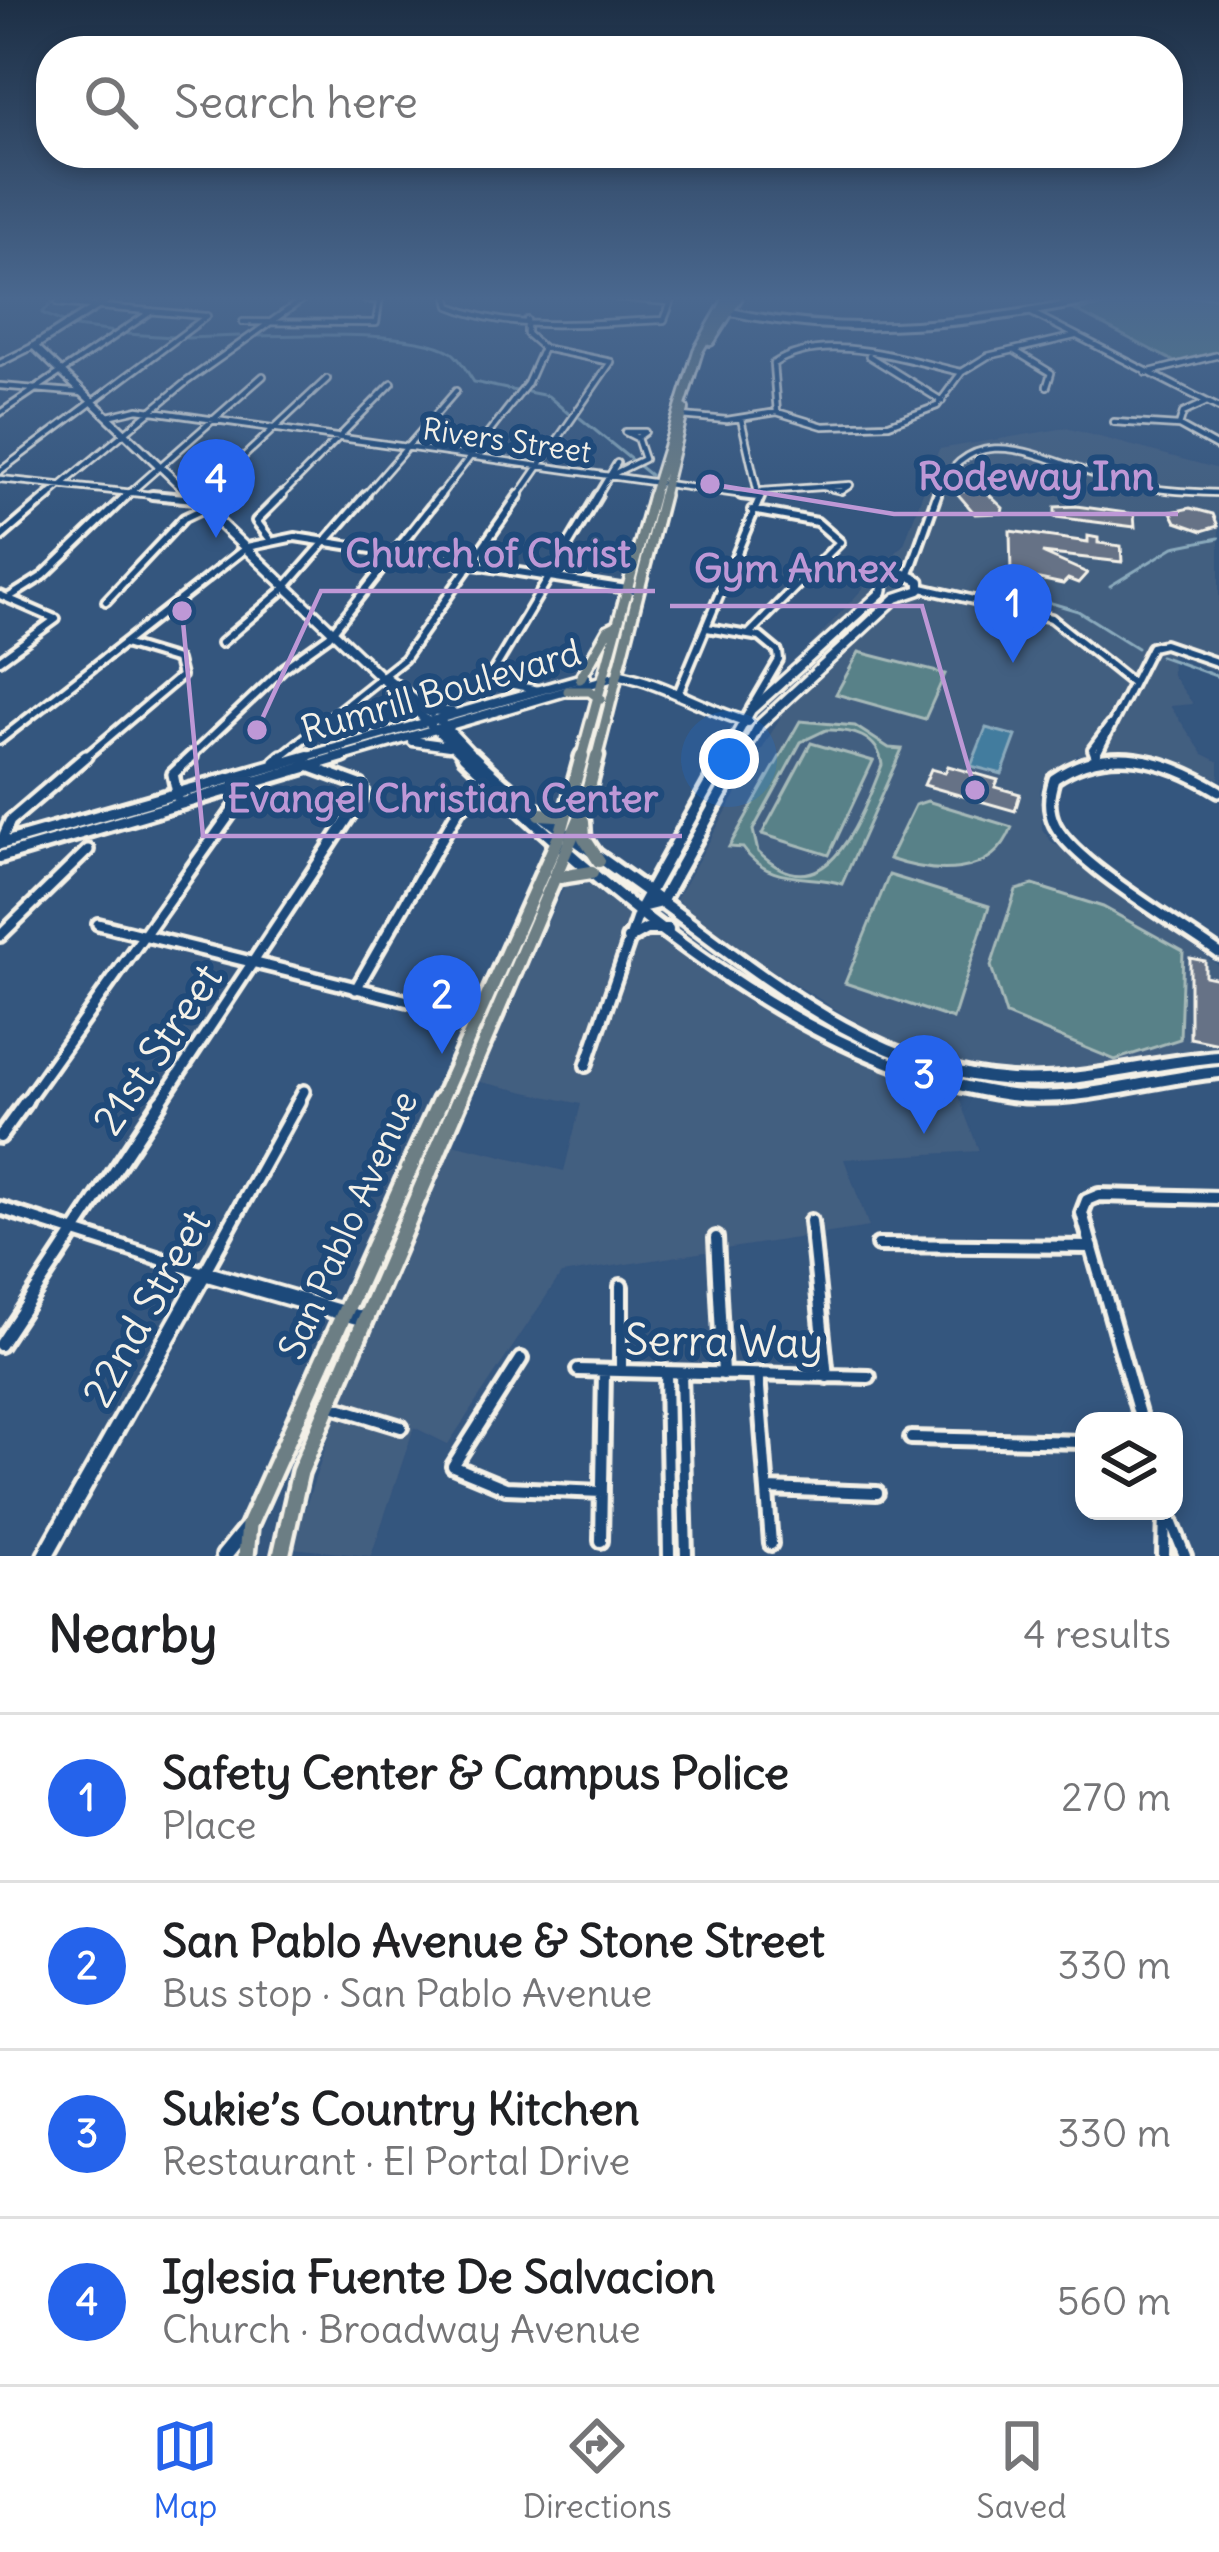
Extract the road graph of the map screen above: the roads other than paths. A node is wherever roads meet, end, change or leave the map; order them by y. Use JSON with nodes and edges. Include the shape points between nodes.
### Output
{"nodes":[{"id":1,"x":59,"y":370,"type":"edge"},
{"id":2,"x":65,"y":370,"type":"edge"},
{"id":3,"x":136,"y":370,"type":"edge"},
{"id":4,"x":203,"y":370,"type":"edge"},
{"id":5,"x":533,"y":370,"type":"edge"},
{"id":6,"x":603,"y":370,"type":"edge"},
{"id":7,"x":692,"y":370,"type":"edge"},
{"id":8,"x":699,"y":370,"type":"edge"},
{"id":9,"x":776,"y":370,"type":"edge"},
{"id":10,"x":893,"y":370,"type":"edge"},
{"id":11,"x":949,"y":370,"type":"edge"},
{"id":12,"x":966,"y":370,"type":"edge"},
{"id":13,"x":1046,"y":370,"type":"edge"},
{"id":14,"x":1139,"y":370,"type":"edge"},
{"id":15,"x":1160,"y":370,"type":"edge"},
{"id":16,"x":61,"y":372,"type":"junction"},
{"id":17,"x":962,"y":372,"type":"junction"},
{"id":18,"x":1145,"y":373,"type":"junction"},
{"id":19,"x":262,"y":376,"type":"dead end"},
{"id":20,"x":327,"y":379,"type":"dead end"},
{"id":21,"x":392,"y":383,"type":"dead end"},
{"id":22,"x":0,"y":386,"type":"edge"},
{"id":23,"x":1047,"y":386,"type":"dead end"},
{"id":24,"x":31,"y":389,"type":"junction"},
{"id":25,"x":456,"y":391,"type":"dead end"},
{"id":26,"x":86,"y":396,"type":"junction"},
{"id":27,"x":943,"y":401,"type":"junction"},
{"id":28,"x":1205,"y":403,"type":"junction"},
{"id":29,"x":1219,"y":408,"type":"edge"},
{"id":30,"x":151,"y":411,"type":"junction"},
{"id":31,"x":777,"y":412,"type":"junction"},
{"id":32,"x":0,"y":413,"type":"edge"},
{"id":33,"x":107,"y":416,"type":"junction"},
{"id":34,"x":682,"y":416,"type":"junction"},
{"id":35,"x":740,"y":418,"type":"junction"},
{"id":36,"x":213,"y":420,"type":"junction"},
{"id":37,"x":1114,"y":422,"type":"dead end"},
{"id":38,"x":1179,"y":426,"type":"junction"},
{"id":39,"x":276,"y":429,"type":"junction"},
{"id":40,"x":124,"y":431,"type":"junction"},
{"id":41,"x":341,"y":438,"type":"junction"},
{"id":42,"x":638,"y":438,"type":"dead end"},
{"id":43,"x":406,"y":447,"type":"junction"},
{"id":44,"x":1219,"y":448,"type":"edge"},
{"id":45,"x":471,"y":457,"type":"junction"},
{"id":46,"x":158,"y":464,"type":"junction"},
{"id":47,"x":538,"y":466,"type":"junction"},
{"id":48,"x":0,"y":475,"type":"edge"},
{"id":49,"x":609,"y":476,"type":"junction"},
{"id":50,"x":655,"y":483,"type":"junction"},
{"id":51,"x":668,"y":484,"type":"junction"},
{"id":52,"x":59,"y":485,"type":"junction"},
{"id":53,"x":824,"y":487,"type":"dead end"},
{"id":54,"x":128,"y":493,"type":"junction"},
{"id":55,"x":1219,"y":493,"type":"edge"},
{"id":56,"x":760,"y":494,"type":"junction"},
{"id":57,"x":194,"y":497,"type":"junction"},
{"id":58,"x":205,"y":508,"type":"junction"},
{"id":59,"x":752,"y":510,"type":"junction"},
{"id":60,"x":0,"y":538,"type":"edge"},
{"id":61,"x":268,"y":538,"type":"junction"},
{"id":62,"x":321,"y":541,"type":"junction"},
{"id":63,"x":247,"y":548,"type":"junction"},
{"id":64,"x":394,"y":553,"type":"junction"},
{"id":65,"x":471,"y":566,"type":"junction"},
{"id":66,"x":909,"y":574,"type":"junction"},
{"id":67,"x":548,"y":578,"type":"junction"},
{"id":68,"x":285,"y":583,"type":"junction"},
{"id":69,"x":886,"y":587,"type":"junction"},
{"id":70,"x":922,"y":588,"type":"junction"},
{"id":71,"x":626,"y":590,"type":"junction"},
{"id":72,"x":640,"y":591,"type":"junction"},
{"id":73,"x":904,"y":594,"type":"junction"},
{"id":74,"x":4,"y":596,"type":"edge"},
{"id":75,"x":106,"y":601,"type":"dead end"},
{"id":76,"x":616,"y":626,"type":"junction"},
{"id":77,"x":707,"y":628,"type":"junction"},
{"id":78,"x":334,"y":629,"type":"junction"},
{"id":79,"x":749,"y":634,"type":"junction"},
{"id":80,"x":123,"y":643,"type":"junction"},
{"id":81,"x":221,"y":643,"type":"dead end"},
{"id":82,"x":0,"y":660,"type":"edge"},
{"id":83,"x":1219,"y":663,"type":"edge"},
{"id":84,"x":611,"y":675,"type":"junction"},
{"id":85,"x":384,"y":676,"type":"junction"},
{"id":86,"x":580,"y":679,"type":"junction"},
{"id":87,"x":1132,"y":683,"type":"junction"},
{"id":88,"x":540,"y":690,"type":"junction"},
{"id":89,"x":568,"y":691,"type":"junction"},
{"id":90,"x":678,"y":694,"type":"junction"},
{"id":91,"x":601,"y":698,"type":"junction"},
{"id":92,"x":427,"y":710,"type":"junction"},
{"id":93,"x":751,"y":710,"type":"junction"},
{"id":94,"x":469,"y":711,"type":"junction"},
{"id":95,"x":743,"y":720,"type":"junction"},
{"id":96,"x":437,"y":725,"type":"junction"},
{"id":97,"x":759,"y":725,"type":"junction"},
{"id":98,"x":0,"y":740,"type":"edge"},
{"id":99,"x":396,"y":742,"type":"junction"},
{"id":100,"x":454,"y":748,"type":"junction"},
{"id":101,"x":1095,"y":758,"type":"junction"},
{"id":102,"x":288,"y":762,"type":"junction"},
{"id":103,"x":270,"y":767,"type":"junction"},
{"id":104,"x":311,"y":767,"type":"junction"},
{"id":105,"x":251,"y":785,"type":"junction"},
{"id":106,"x":501,"y":787,"type":"junction"},
{"id":107,"x":1219,"y":791,"type":"edge"},
{"id":108,"x":178,"y":800,"type":"junction"},
{"id":109,"x":569,"y":808,"type":"junction"},
{"id":110,"x":583,"y":811,"type":"junction"},
{"id":111,"x":539,"y":814,"type":"junction"},
{"id":112,"x":564,"y":843,"type":"junction"},
{"id":113,"x":0,"y":844,"type":"edge"},
{"id":114,"x":88,"y":850,"type":"dead end"},
{"id":115,"x":0,"y":857,"type":"edge"},
{"id":116,"x":596,"y":867,"type":"junction"},
{"id":117,"x":557,"y":879,"type":"junction"},
{"id":118,"x":646,"y":890,"type":"junction"},
{"id":119,"x":662,"y":902,"type":"junction"},
{"id":120,"x":640,"y":908,"type":"junction"},
{"id":121,"x":98,"y":924,"type":"dead end"},
{"id":122,"x":676,"y":933,"type":"junction"},
{"id":123,"x":0,"y":936,"type":"edge"},
{"id":124,"x":146,"y":937,"type":"junction"},
{"id":125,"x":628,"y":939,"type":"junction"},
{"id":126,"x":1219,"y":953,"type":"edge"},
{"id":127,"x":505,"y":958,"type":"junction"},
{"id":128,"x":255,"y":962,"type":"junction"},
{"id":129,"x":356,"y":989,"type":"junction"},
{"id":130,"x":502,"y":1006,"type":"junction"},
{"id":131,"x":478,"y":1018,"type":"junction"},
{"id":132,"x":1219,"y":1058,"type":"edge"},
{"id":133,"x":478,"y":1061,"type":"junction"},
{"id":134,"x":586,"y":1066,"type":"dead end"},
{"id":135,"x":1219,"y":1072,"type":"edge"},
{"id":136,"x":304,"y":1091,"type":"dead end"},
{"id":137,"x":0,"y":1137,"type":"edge"},
{"id":138,"x":1219,"y":1198,"type":"edge"},
{"id":139,"x":0,"y":1208,"type":"edge"},
{"id":140,"x":811,"y":1221,"type":"dead end"},
{"id":141,"x":74,"y":1231,"type":"junction"},
{"id":142,"x":716,"y":1238,"type":"dead end"},
{"id":143,"x":878,"y":1245,"type":"dead end"},
{"id":144,"x":1092,"y":1247,"type":"junction"},
{"id":145,"x":204,"y":1273,"type":"junction"},
{"id":146,"x":621,"y":1286,"type":"dead end"},
{"id":147,"x":344,"y":1313,"type":"junction"},
{"id":148,"x":364,"y":1319,"type":"junction"},
{"id":149,"x":0,"y":1345,"type":"edge"},
{"id":150,"x":521,"y":1359,"type":"dead end"},
{"id":151,"x":578,"y":1370,"type":"dead end"},
{"id":152,"x":604,"y":1371,"type":"junction"},
{"id":153,"x":621,"y":1371,"type":"junction"},
{"id":154,"x":673,"y":1373,"type":"junction"},
{"id":155,"x":723,"y":1374,"type":"junction"},
{"id":156,"x":758,"y":1375,"type":"junction"},
{"id":157,"x":827,"y":1376,"type":"junction"},
{"id":158,"x":868,"y":1378,"type":"dead end"},
{"id":159,"x":328,"y":1405,"type":"junction"},
{"id":160,"x":1138,"y":1412,"type":"edge"},
{"id":161,"x":401,"y":1427,"type":"dead end"},
{"id":162,"x":911,"y":1438,"type":"dead end"},
{"id":163,"x":1075,"y":1442,"type":"edge"},
{"id":164,"x":667,"y":1465,"type":"junction"},
{"id":165,"x":683,"y":1465,"type":"junction"},
{"id":166,"x":767,"y":1490,"type":"junction"},
{"id":167,"x":602,"y":1492,"type":"junction"},
{"id":168,"x":877,"y":1493,"type":"dead end"},
{"id":169,"x":1166,"y":1520,"type":"edge"},
{"id":170,"x":1170,"y":1520,"type":"edge"},
{"id":171,"x":249,"y":1525,"type":"junction"},
{"id":172,"x":601,"y":1541,"type":"dead end"},
{"id":173,"x":771,"y":1544,"type":"dead end"},
{"id":174,"x":45,"y":1556,"type":"edge"},
{"id":175,"x":224,"y":1556,"type":"edge"},
{"id":176,"x":246,"y":1556,"type":"edge"},
{"id":177,"x":280,"y":1556,"type":"edge"},
{"id":178,"x":669,"y":1556,"type":"edge"},
{"id":179,"x":686,"y":1556,"type":"edge"},
{"id":180,"x":1164,"y":1556,"type":"edge"},
{"id":181,"x":1185,"y":1556,"type":"edge"}],
"edges":[{"from":1,"to":16,"type":"main road"},
{"from":2,"to":16,"type":"street"},
{"from":3,"to":26,"type":"street","via":[[107,392]]},
{"from":4,"to":30,"type":"street"},
{"from":5,"to":45,"type":"street"},
{"from":6,"to":47,"type":"street"},
{"from":7,"to":50,"type":"main road","name":"San Pablo Avenue"},
{"from":8,"to":34,"type":"main road","name":"San Pablo Avenue"},
{"from":9,"to":31,"type":"street"},
{"from":10,"to":27,"type":"street"},
{"from":11,"to":17,"type":"street"},
{"from":12,"to":17,"type":"street"},
{"from":13,"to":23,"type":"street"},
{"from":14,"to":18,"type":"street"},
{"from":15,"to":18,"type":"street"},
{"from":16,"to":24,"type":"street"},
{"from":16,"to":26,"type":"main road"},
{"from":17,"to":27,"type":"street"},
{"from":18,"to":28,"type":"street"},
{"from":19,"to":36,"type":"street"},
{"from":20,"to":39,"type":"street"},
{"from":21,"to":41,"type":"street"},
{"from":22,"to":24,"type":"street"},
{"from":24,"to":26,"type":"street"},
{"from":24,"to":32,"type":"street"},
{"from":25,"to":43,"type":"street"},
{"from":26,"to":33,"type":"main road"},
{"from":26,"to":48,"type":"street"},
{"from":27,"to":31,"type":"street","via":[[911,419],[868,426],[806,424]]},
{"from":28,"to":29,"type":"street"},
{"from":28,"to":38,"type":"street","via":[[1184,413]]},
{"from":30,"to":33,"type":"street","name":"Rivers Street"},
{"from":30,"to":36,"type":"street","name":"Rivers Street"},
{"from":30,"to":40,"type":"street"},
{"from":31,"to":35,"type":"street"},
{"from":33,"to":40,"type":"main road"},
{"from":34,"to":35,"type":"street"},
{"from":34,"to":51,"type":"main road","name":"San Pablo Avenue"},
{"from":35,"to":56,"type":"street"},
{"from":36,"to":39,"type":"street","name":"Rivers Street"},
{"from":36,"to":46,"type":"street"},
{"from":37,"to":38,"type":"street"},
{"from":38,"to":44,"type":"street"},
{"from":39,"to":41,"type":"street","name":"Rivers Street"},
{"from":39,"to":57,"type":"street"},
{"from":40,"to":46,"type":"main road"},
{"from":40,"to":52,"type":"street"},
{"from":41,"to":43,"type":"street","name":"Rivers Street"},
{"from":41,"to":61,"type":"street","via":[[256,521]]},
{"from":42,"to":49,"type":"street","via":[[639,462]]},
{"from":43,"to":45,"type":"street","name":"Rivers Street"},
{"from":43,"to":62,"type":"street"},
{"from":45,"to":47,"type":"street","name":"Rivers Street"},
{"from":45,"to":64,"type":"street"},
{"from":46,"to":54,"type":"street"},
{"from":46,"to":57,"type":"main road"},
{"from":47,"to":49,"type":"street","name":"Rivers Street"},
{"from":47,"to":65,"type":"street"},
{"from":48,"to":52,"type":"street"},
{"from":49,"to":50,"type":"street","name":"Rivers Street"},
{"from":49,"to":67,"type":"street"},
{"from":50,"to":51,"type":"street","name":"Rivers Street"},
{"from":50,"to":71,"type":"main road","name":"San Pablo Avenue"},
{"from":51,"to":56,"type":"street","name":"Rivers Street"},
{"from":51,"to":72,"type":"main road","name":"San Pablo Avenue"},
{"from":52,"to":54,"type":"street"},
{"from":52,"to":60,"type":"street"},
{"from":53,"to":56,"type":"street","name":"Rivers Street"},
{"from":54,"to":57,"type":"street"},
{"from":54,"to":74,"type":"street","via":[[44,576]]},
{"from":55,"to":66,"type":"street","via":[[1119,482],[1038,452],[978,453],[942,480]]},
{"from":56,"to":59,"type":"street"},
{"from":57,"to":58,"type":"main road"},
{"from":58,"to":63,"type":"main road"},
{"from":58,"to":75,"type":"street","via":[[184,518]]},
{"from":59,"to":77,"type":"street"},
{"from":59,"to":79,"type":"street","via":[[817,522],[840,542]]},
{"from":61,"to":62,"type":"street"},
{"from":61,"to":63,"type":"street"},
{"from":62,"to":64,"type":"street"},
{"from":62,"to":68,"type":"street"},
{"from":63,"to":68,"type":"main road"},
{"from":63,"to":80,"type":"street"},
{"from":64,"to":65,"type":"street"},
{"from":64,"to":78,"type":"street"},
{"from":65,"to":67,"type":"street"},
{"from":65,"to":85,"type":"street"},
{"from":66,"to":69,"type":"main road","via":[[888,576]]},
{"from":66,"to":70,"type":"main road"},
{"from":67,"to":71,"type":"street"},
{"from":67,"to":88,"type":"street","via":[[488,680]]},
{"from":68,"to":78,"type":"main road"},
{"from":68,"to":81,"type":"street"},
{"from":69,"to":73,"type":"main road"},
{"from":69,"to":93,"type":"main road"},
{"from":70,"to":73,"type":"main road"},
{"from":70,"to":87,"type":"street","via":[[1056,621]]},
{"from":71,"to":72,"type":"street"},
{"from":71,"to":76,"type":"main road","name":"San Pablo Avenue"},
{"from":72,"to":84,"type":"main road","name":"San Pablo Avenue"},
{"from":73,"to":97,"type":"main road"},
{"from":74,"to":82,"type":"street","via":[[56,619]]},
{"from":76,"to":84,"type":"main road","name":"San Pablo Avenue"},
{"from":76,"to":86,"type":"main road"},
{"from":77,"to":79,"type":"street"},
{"from":77,"to":90,"type":"street"},
{"from":78,"to":85,"type":"main road"},
{"from":78,"to":108,"type":"street","via":[[177,768]]},
{"from":79,"to":93,"type":"street","via":[[779,656]]},
{"from":80,"to":98,"type":"street"},
{"from":80,"to":113,"type":"street","via":[[177,660],[181,676],[10,821]]},
{"from":83,"to":87,"type":"street","via":[[1160,644]]},
{"from":84,"to":86,"type":"main road","name":"Rumrill Boulevard"},
{"from":84,"to":89,"type":"main road","name":"Rumrill Boulevard"},
{"from":84,"to":90,"type":"main road"},
{"from":84,"to":91,"type":"main road","name":"San Pablo Avenue"},
{"from":84,"to":110,"type":"main road","name":"San Pablo Avenue"},
{"from":85,"to":92,"type":"main road"},
{"from":85,"to":96,"type":"main road"},
{"from":85,"to":103,"type":"street"},
{"from":86,"to":88,"type":"main road","name":"Rumrill Boulevard"},
{"from":87,"to":101,"type":"street"},
{"from":88,"to":94,"type":"main road","name":"Rumrill Boulevard"},
{"from":89,"to":91,"type":"main road"},
{"from":89,"to":96,"type":"main road","name":"Rumrill Boulevard"},
{"from":90,"to":95,"type":"main road"},
{"from":91,"to":109,"type":"main road","name":"San Pablo Avenue"},
{"from":92,"to":94,"type":"main road"},
{"from":92,"to":96,"type":"main road"},
{"from":93,"to":95,"type":"main road"},
{"from":94,"to":96,"type":"main road","name":"Rumrill Boulevard"},
{"from":95,"to":97,"type":"main road"},
{"from":95,"to":118,"type":"main road"},
{"from":96,"to":99,"type":"main road","name":"Rumrill Boulevard"},
{"from":96,"to":100,"type":"main road"},
{"from":96,"to":102,"type":"main road","name":"Rumrill Boulevard"},
{"from":96,"to":106,"type":"main road"},
{"from":97,"to":119,"type":"main road"},
{"from":99,"to":100,"type":"main road"},
{"from":99,"to":104,"type":"main road","name":"Rumrill Boulevard"},
{"from":100,"to":106,"type":"main road"},
{"from":101,"to":107,"type":"street","via":[[1163,764]]},
{"from":101,"to":126,"type":"street","via":[[1054,779],[1047,805],[1061,837]]},
{"from":102,"to":103,"type":"main road","name":"Rumrill Boulevard"},
{"from":102,"to":105,"type":"main road"},
{"from":103,"to":108,"type":"main road","name":"Rumrill Boulevard"},
{"from":104,"to":105,"type":"main road","name":"Rumrill Boulevard"},
{"from":104,"to":128,"type":"street","name":"21st Street","via":[[365,788]]},
{"from":105,"to":108,"type":"main road","name":"Rumrill Boulevard"},
{"from":105,"to":124,"type":"street"},
{"from":106,"to":111,"type":"main road"},
{"from":106,"to":112,"type":"main road"},
{"from":106,"to":129,"type":"street","via":[[460,807]]},
{"from":108,"to":113,"type":"main road","name":"Rumrill Boulevard"},
{"from":108,"to":115,"type":"main road","name":"Rumrill Boulevard"},
{"from":109,"to":111,"type":"main road"},
{"from":109,"to":112,"type":"main road","name":"San Pablo Avenue"},
{"from":110,"to":112,"type":"main road","name":"San Pablo Avenue"},
{"from":110,"to":116,"type":"main road"},
{"from":111,"to":112,"type":"main road"},
{"from":112,"to":116,"type":"main road"},
{"from":112,"to":117,"type":"main road","name":"San Pablo Avenue"},
{"from":112,"to":127,"type":"main road","name":"San Pablo Avenue"},
{"from":114,"to":123,"type":"street"},
{"from":116,"to":117,"type":"main road"},
{"from":116,"to":118,"type":"main road"},
{"from":116,"to":120,"type":"main road"},
{"from":117,"to":130,"type":"main road","name":"San Pablo Avenue"},
{"from":118,"to":119,"type":"main road"},
{"from":118,"to":120,"type":"main road"},
{"from":119,"to":120,"type":"main road"},
{"from":119,"to":132,"type":"main road","via":[[827,1018],[956,1071],[1080,1080]]},
{"from":120,"to":122,"type":"main road"},
{"from":120,"to":125,"type":"street"},
{"from":121,"to":124,"type":"street"},
{"from":122,"to":125,"type":"main road","via":[[646,928]]},
{"from":122,"to":135,"type":"main road","via":[[843,1043],[957,1087],[1092,1095]]},
{"from":124,"to":128,"type":"street"},
{"from":124,"to":137,"type":"street"},
{"from":125,"to":134,"type":"street"},
{"from":127,"to":130,"type":"main road","via":[[496,997]]},
{"from":127,"to":131,"type":"main road","name":"San Pablo Avenue"},
{"from":128,"to":129,"type":"street"},
{"from":128,"to":141,"type":"street","name":"21st Street"},
{"from":129,"to":131,"type":"street"},
{"from":130,"to":133,"type":"main road","name":"San Pablo Avenue"},
{"from":131,"to":133,"type":"main road"},
{"from":131,"to":147,"type":"main road","name":"San Pablo Avenue"},
{"from":133,"to":148,"type":"main road","name":"San Pablo Avenue"},
{"from":136,"to":145,"type":"street","name":"22nd Street"},
{"from":138,"to":144,"type":"street","via":[[1099,1195],[1082,1213]]},
{"from":139,"to":141,"type":"street"},
{"from":140,"to":157,"type":"street"},
{"from":141,"to":145,"type":"street"},
{"from":141,"to":149,"type":"street","name":"21st Street"},
{"from":142,"to":155,"type":"street"},
{"from":143,"to":144,"type":"street"},
{"from":144,"to":160,"type":"street"},
{"from":145,"to":147,"type":"main road"},
{"from":145,"to":174,"type":"main road","name":"22nd Street"},
{"from":146,"to":153,"type":"street"},
{"from":147,"to":148,"type":"main road"},
{"from":147,"to":171,"type":"main road","name":"San Pablo Avenue"},
{"from":148,"to":159,"type":"main road","name":"San Pablo Avenue"},
{"from":150,"to":167,"type":"street","via":[[453,1466],[507,1490]]},
{"from":151,"to":152,"type":"street","name":"Serra Way"},
{"from":152,"to":153,"type":"street","name":"Serra Way"},
{"from":152,"to":167,"type":"street"},
{"from":153,"to":154,"type":"street","name":"Serra Way"},
{"from":154,"to":155,"type":"street","name":"Serra Way"},
{"from":154,"to":164,"type":"street"},
{"from":154,"to":165,"type":"street"},
{"from":155,"to":156,"type":"street","name":"Serra Way"},
{"from":156,"to":157,"type":"street","name":"Serra Way"},
{"from":156,"to":166,"type":"street"},
{"from":157,"to":158,"type":"street","name":"Serra Way"},
{"from":159,"to":161,"type":"street"},
{"from":159,"to":177,"type":"main road","name":"San Pablo Avenue","via":[[300,1472]]},
{"from":162,"to":163,"type":"street"},
{"from":164,"to":165,"type":"street"},
{"from":164,"to":178,"type":"street"},
{"from":165,"to":179,"type":"street"},
{"from":166,"to":168,"type":"street"},
{"from":166,"to":173,"type":"street"},
{"from":167,"to":172,"type":"street"},
{"from":169,"to":180,"type":"street"},
{"from":170,"to":181,"type":"street"},
{"from":171,"to":175,"type":"main road"},
{"from":171,"to":176,"type":"main road","name":"San Pablo Avenue"}]}
